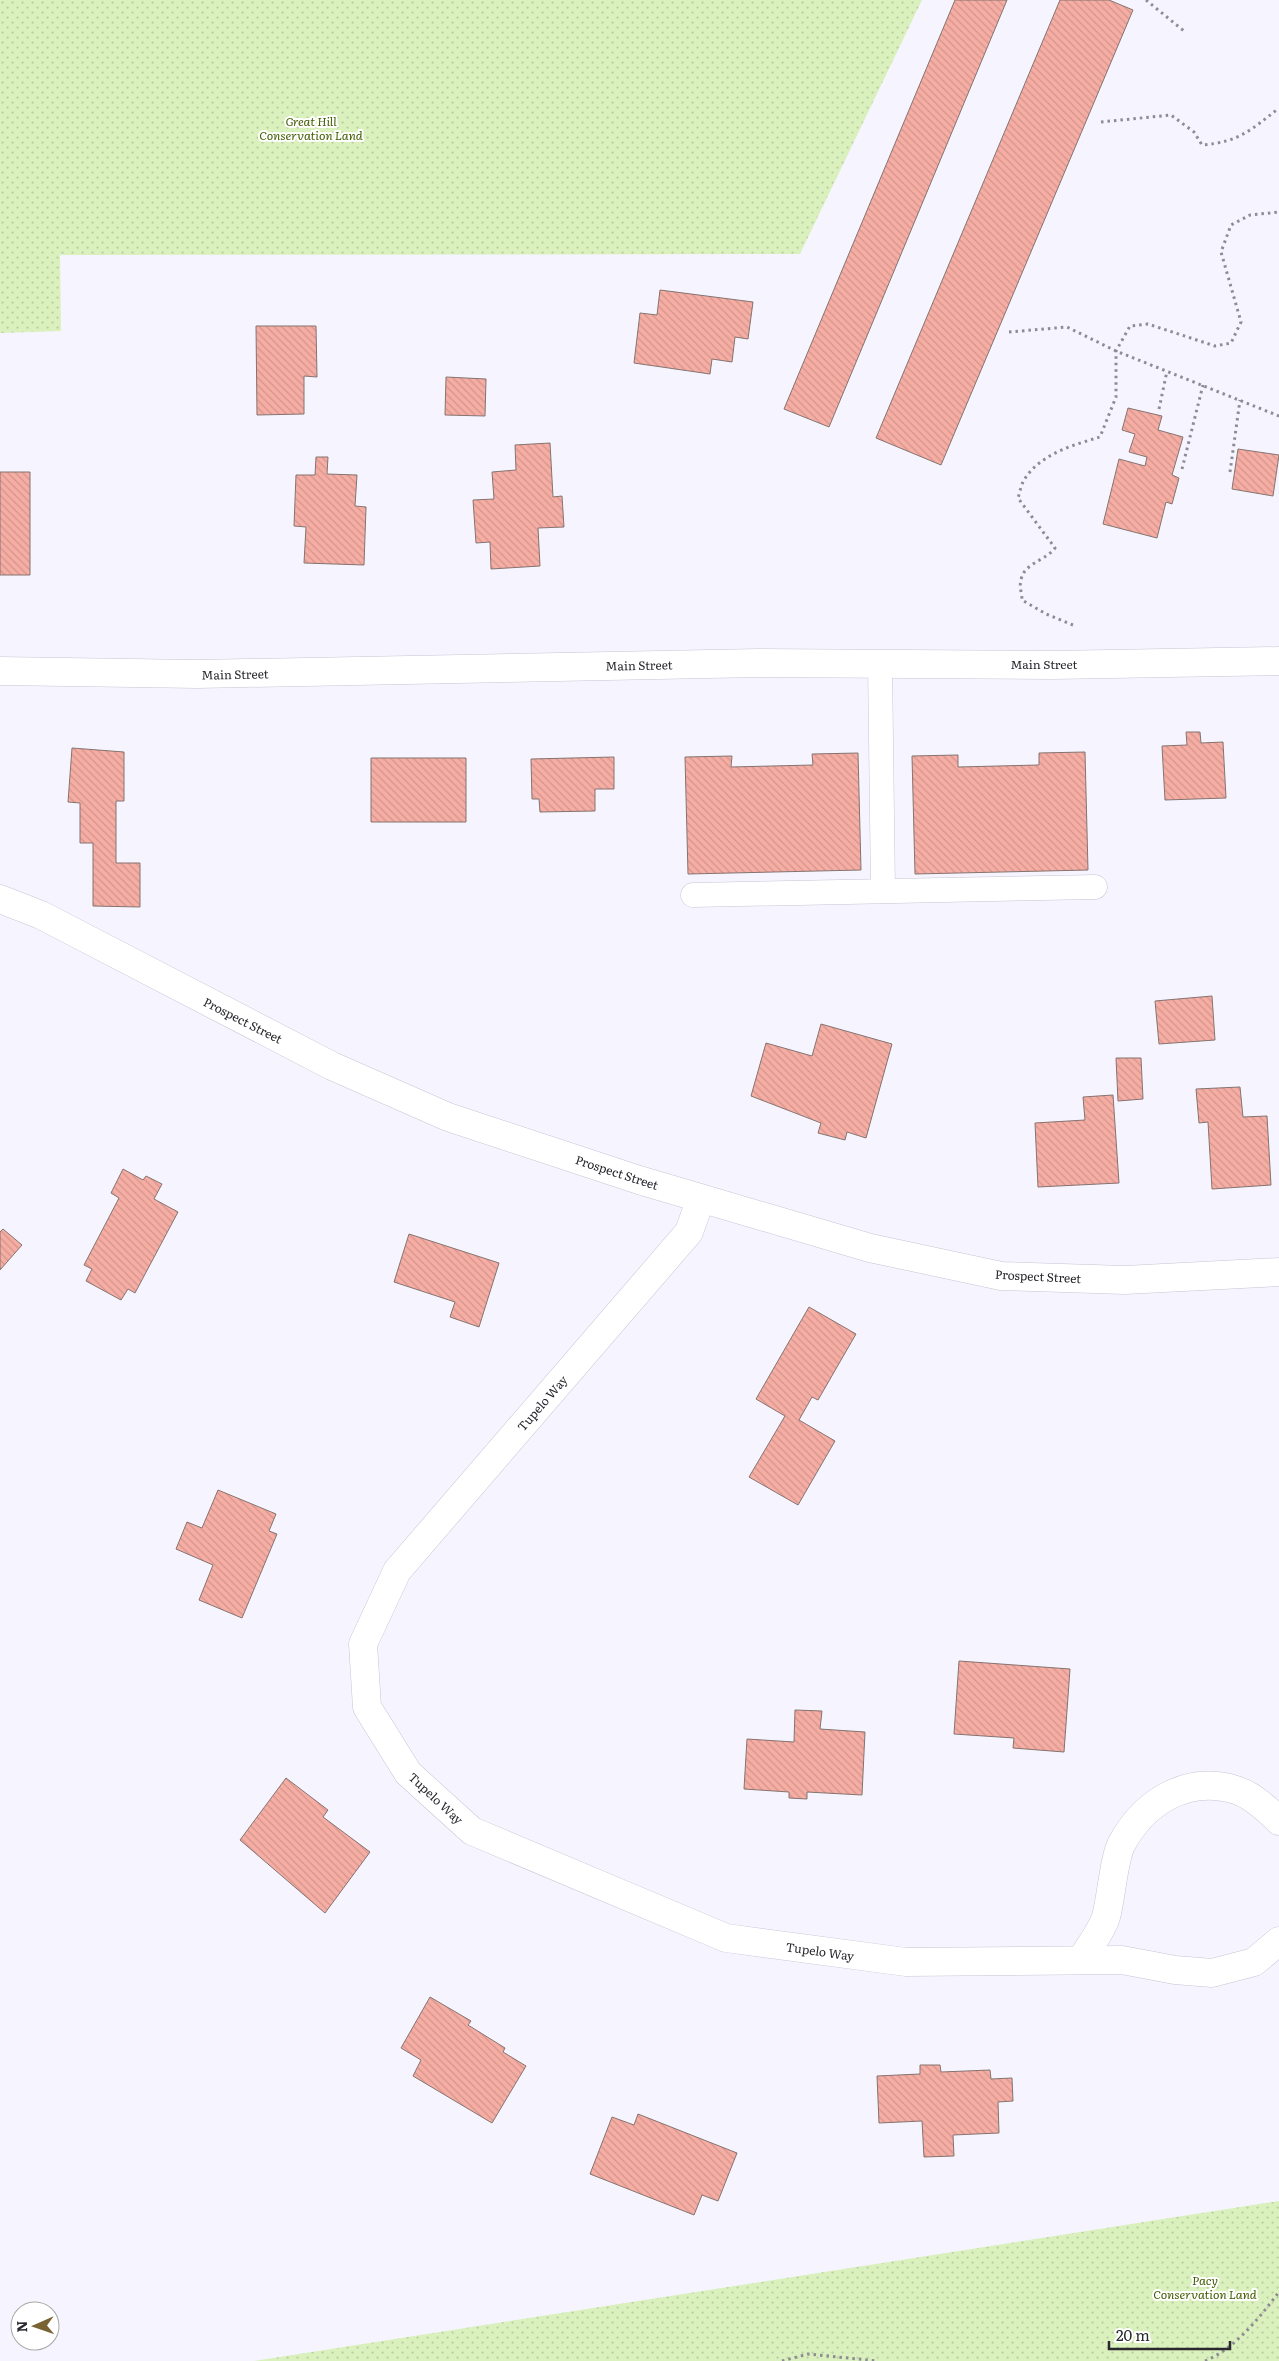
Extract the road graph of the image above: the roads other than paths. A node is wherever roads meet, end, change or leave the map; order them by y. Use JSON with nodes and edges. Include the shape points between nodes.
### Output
{"nodes":[{"id":1,"x":1279,"y":661,"type":"edge"},
{"id":2,"x":880,"y":664,"type":"junction"},
{"id":3,"x":0,"y":671,"type":"edge"},
{"id":4,"x":1095,"y":887,"type":"dead end"},
{"id":5,"x":882,"y":891,"type":"junction"},
{"id":6,"x":693,"y":895,"type":"dead end"},
{"id":7,"x":0,"y":899,"type":"edge"},
{"id":8,"x":701,"y":1198,"type":"junction"},
{"id":9,"x":1279,"y":1272,"type":"edge"},
{"id":10,"x":1279,"y":1821,"type":"edge"},
{"id":11,"x":1279,"y":1941,"type":"edge"},
{"id":12,"x":1081,"y":1960,"type":"junction"}],
"edges":[{"from":1,"to":2,"type":"street","name":"Main Street"},
{"from":2,"to":3,"type":"street","name":"Main Street","via":[[750,663],[198,674]]},
{"from":2,"to":5,"type":"lane"},
{"from":4,"to":5,"type":"lane"},
{"from":5,"to":6,"type":"lane"},
{"from":7,"to":8,"type":"street","name":"Prospect Street","via":[[40,915],[332,1066],[448,1117]]},
{"from":8,"to":9,"type":"street","name":"Prospect Street","via":[[870,1248],[1001,1276],[1124,1280]]},
{"from":8,"to":12,"type":"street","name":"Tupelo Way","via":[[689,1232],[397,1571],[363,1644],[367,1707],[408,1773],[472,1831],[726,1938],[906,1962]]},
{"from":10,"to":12,"type":"street","via":[[1266,1808],[1237,1790],[1200,1785],[1173,1792],[1142,1815],[1121,1844],[1105,1919]]},
{"from":11,"to":12,"type":"street","name":"Tupelo Way","via":[[1254,1962],[1212,1973],[1122,1960]]}]}
